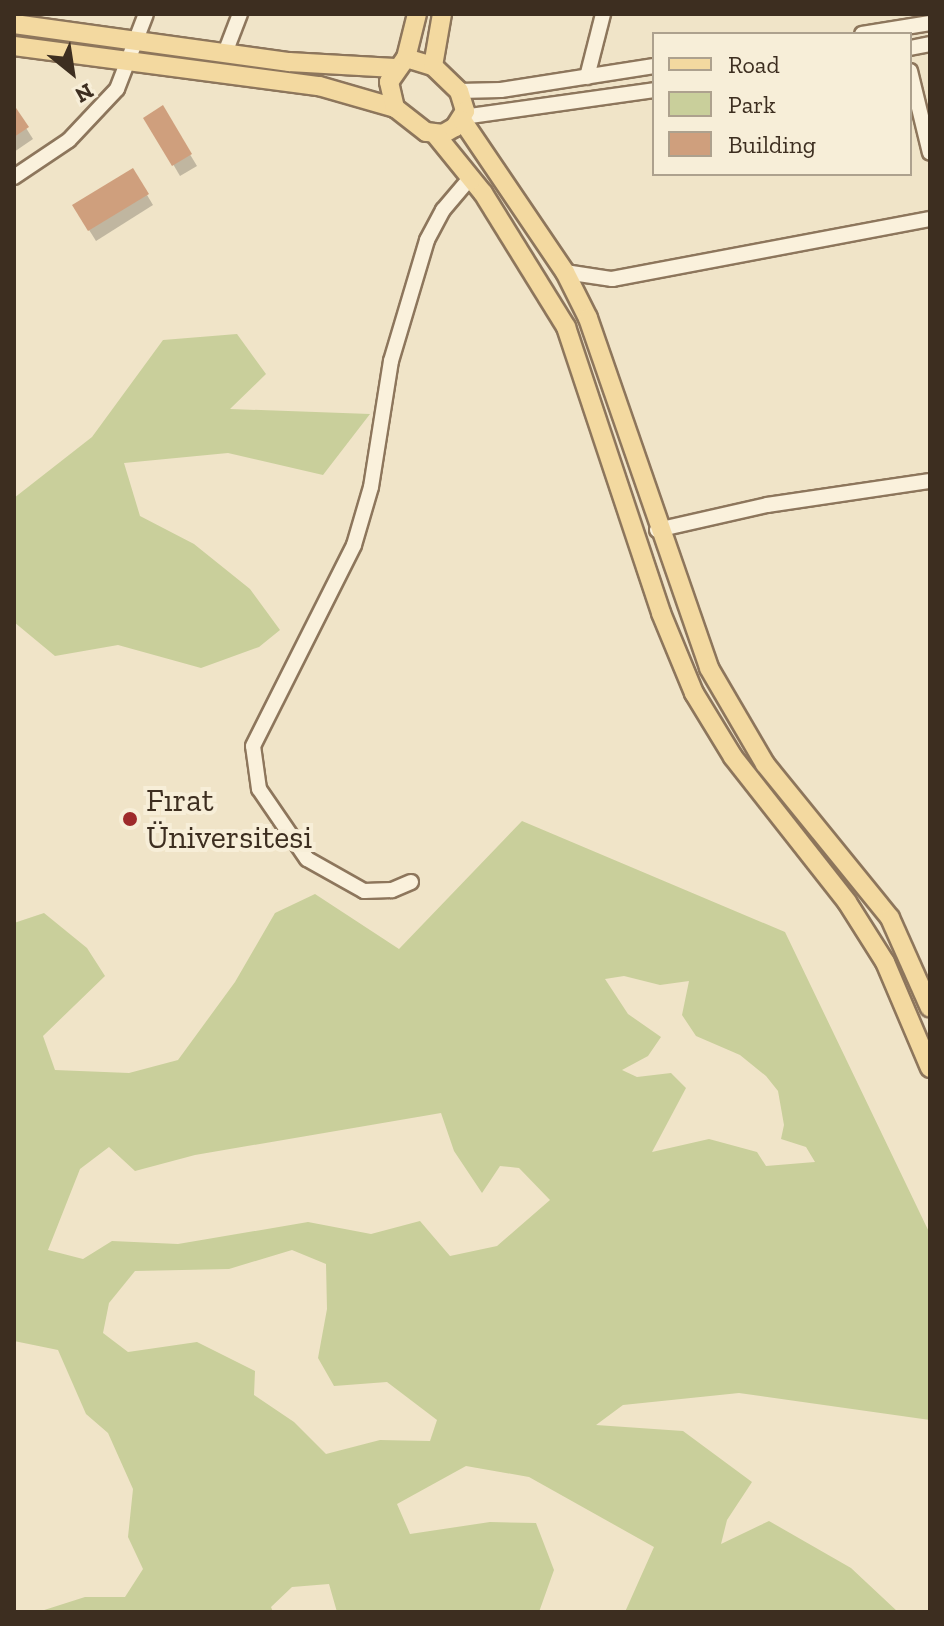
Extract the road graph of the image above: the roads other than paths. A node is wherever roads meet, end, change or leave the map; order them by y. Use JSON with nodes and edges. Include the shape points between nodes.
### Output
{"nodes":[{"id":1,"x":146,"y":14,"type":"edge"},
{"id":2,"x":240,"y":14,"type":"edge"},
{"id":3,"x":417,"y":14,"type":"edge"},
{"id":4,"x":442,"y":14,"type":"edge"},
{"id":5,"x":603,"y":14,"type":"edge"},
{"id":6,"x":930,"y":23,"type":"edge"},
{"id":7,"x":14,"y":24,"type":"edge"},
{"id":8,"x":899,"y":25,"type":"edge"},
{"id":9,"x":870,"y":32,"type":"edge"},
{"id":10,"x":137,"y":40,"type":"junction"},
{"id":11,"x":14,"y":46,"type":"edge"},
{"id":12,"x":225,"y":53,"type":"junction"},
{"id":13,"x":129,"y":60,"type":"junction"},
{"id":14,"x":401,"y":63,"type":"junction"},
{"id":15,"x":433,"y":66,"type":"junction"},
{"id":16,"x":652,"y":66,"type":"edge"},
{"id":17,"x":587,"y":77,"type":"junction"},
{"id":18,"x":912,"y":79,"type":"edge"},
{"id":19,"x":652,"y":90,"type":"edge"},
{"id":20,"x":459,"y":91,"type":"junction"},
{"id":21,"x":395,"y":108,"type":"junction"},
{"id":22,"x":462,"y":118,"type":"junction"},
{"id":23,"x":435,"y":134,"type":"junction"},
{"id":24,"x":930,"y":153,"type":"edge"},
{"id":25,"x":14,"y":177,"type":"edge"},
{"id":26,"x":471,"y":177,"type":"junction"},
{"id":27,"x":930,"y":219,"type":"edge"},
{"id":28,"x":565,"y":272,"type":"junction"},
{"id":29,"x":930,"y":481,"type":"edge"},
{"id":30,"x":657,"y":530,"type":"junction"},
{"id":31,"x":411,"y":882,"type":"dead end"},
{"id":32,"x":930,"y":1008,"type":"edge"},
{"id":33,"x":930,"y":1068,"type":"edge"}],
"edges":[{"from":1,"to":10,"type":"street"},
{"from":2,"to":12,"type":"street"},
{"from":3,"to":14,"type":"main road"},
{"from":4,"to":15,"type":"main road"},
{"from":5,"to":17,"type":"street"},
{"from":6,"to":8,"type":"street"},
{"from":7,"to":10,"type":"main road"},
{"from":8,"to":9,"type":"street"},
{"from":10,"to":12,"type":"main road"},
{"from":10,"to":13,"type":"street"},
{"from":11,"to":13,"type":"main road"},
{"from":12,"to":14,"type":"main road"},
{"from":13,"to":21,"type":"main road","via":[[319,86]]},
{"from":13,"to":25,"type":"street","via":[[117,89],[89,122]]},
{"from":14,"to":15,"type":"main road"},
{"from":14,"to":21,"type":"main road","via":[[389,88]]},
{"from":15,"to":20,"type":"main road"},
{"from":16,"to":17,"type":"street"},
{"from":17,"to":20,"type":"street"},
{"from":18,"to":24,"type":"street"},
{"from":19,"to":22,"type":"street"},
{"from":20,"to":22,"type":"main road"},
{"from":21,"to":23,"type":"main road"},
{"from":22,"to":23,"type":"main road","via":[[450,131]]},
{"from":22,"to":28,"type":"main road"},
{"from":23,"to":26,"type":"main road"},
{"from":26,"to":31,"type":"street","via":[[443,210],[427,240],[391,361],[371,487],[354,545],[253,746],[259,789],[307,859],[364,891],[392,890]]},
{"from":26,"to":33,"type":"main road","via":[[566,327],[661,613],[694,693],[733,757],[847,902],[885,962]]},
{"from":27,"to":28,"type":"street","via":[[612,279]]},
{"from":28,"to":30,"type":"main road","via":[[588,318]]},
{"from":29,"to":30,"type":"street","via":[[767,505]]},
{"from":30,"to":32,"type":"main road","via":[[709,668],[738,721],[765,764],[890,918]]}]}
